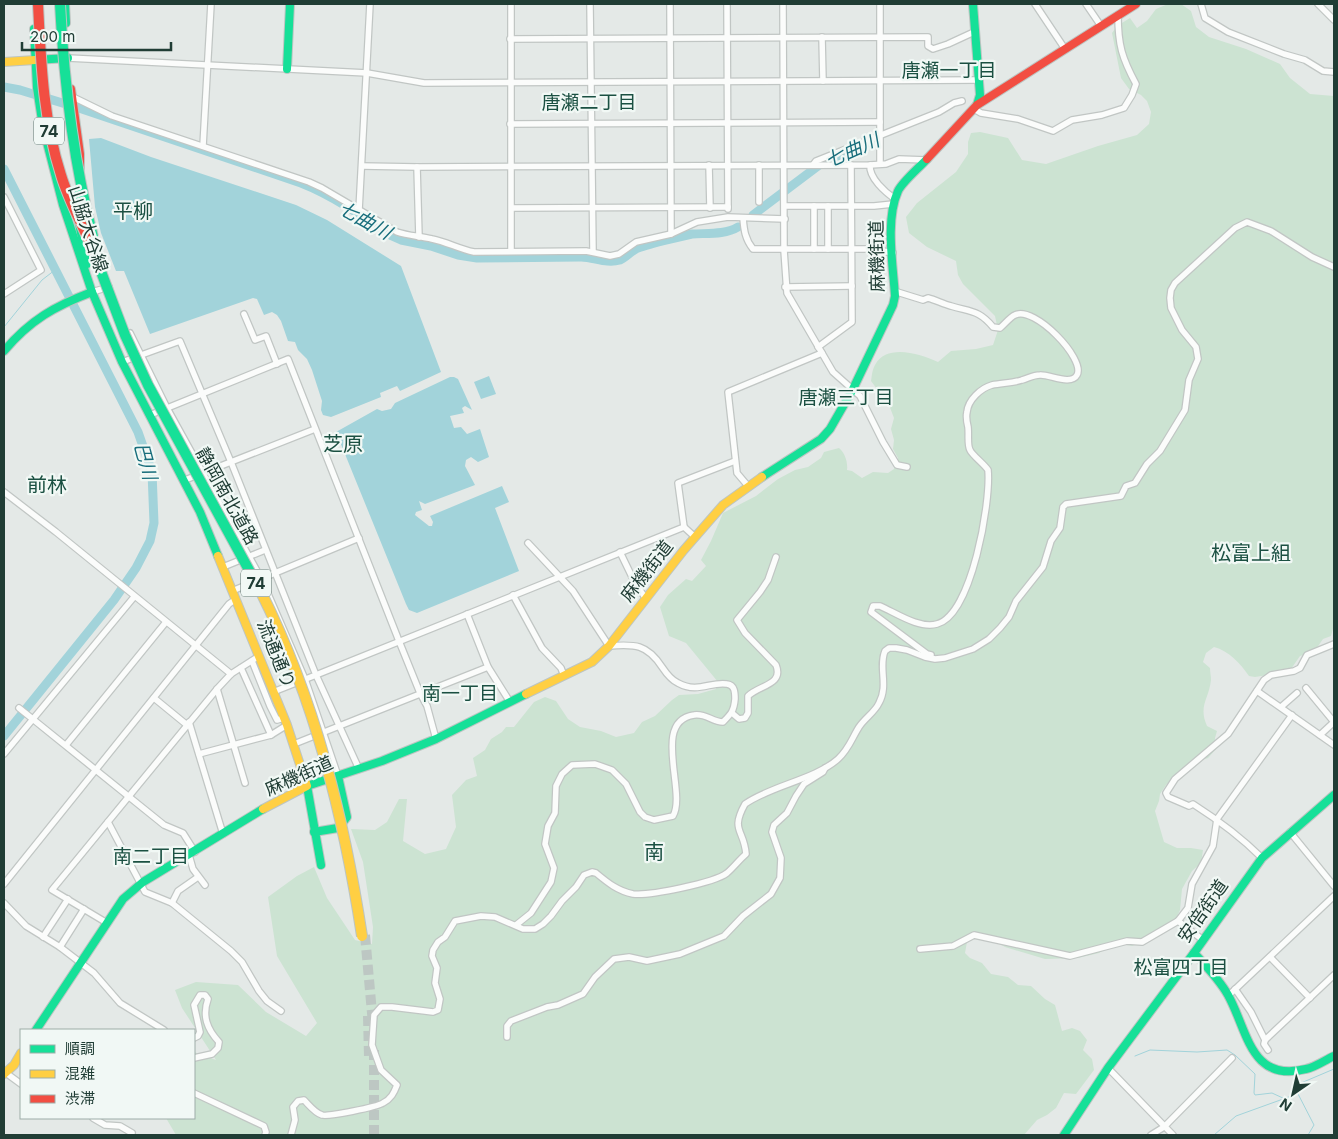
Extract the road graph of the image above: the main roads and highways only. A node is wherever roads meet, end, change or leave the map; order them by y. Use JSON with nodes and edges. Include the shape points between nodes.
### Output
{"nodes":[{"id":1,"x":33,"y":4,"type":"edge"},
{"id":2,"x":38,"y":4,"type":"edge"},
{"id":3,"x":60,"y":4,"type":"edge"},
{"id":4,"x":65,"y":4,"type":"edge"},
{"id":5,"x":290,"y":4,"type":"edge"},
{"id":6,"x":974,"y":4,"type":"edge"},
{"id":7,"x":1136,"y":4,"type":"edge"},
{"id":8,"x":68,"y":58,"type":"junction"},
{"id":9,"x":35,"y":60,"type":"junction"},
{"id":10,"x":4,"y":62,"type":"edge"},
{"id":11,"x":287,"y":69,"type":"road end"},
{"id":12,"x":976,"y":107,"type":"junction"},
{"id":13,"x":95,"y":251,"type":"junction"},
{"id":14,"x":88,"y":294,"type":"junction"},
{"id":15,"x":4,"y":351,"type":"edge"},
{"id":16,"x":338,"y":776,"type":"junction"},
{"id":17,"x":307,"y":786,"type":"junction"},
{"id":18,"x":1334,"y":795,"type":"edge"},
{"id":19,"x":314,"y":832,"type":"junction"},
{"id":20,"x":321,"y":866,"type":"dead end"},
{"id":21,"x":364,"y":936,"type":"tunnel mouth"},
{"id":22,"x":1194,"y":953,"type":"junction"},
{"id":23,"x":37,"y":1029,"type":"edge"},
{"id":24,"x":20,"y":1054,"type":"edge"},
{"id":25,"x":1334,"y":1056,"type":"edge"},
{"id":26,"x":5,"y":1074,"type":"edge"},
{"id":27,"x":1064,"y":1135,"type":"edge"}],
"edges":[{"from":1,"to":9,"type":"main road","number":"74"},
{"from":2,"to":13,"type":"main road","number":"74","bridge":true,"via":[[40,63],[50,132],[64,184]]},
{"from":3,"to":13,"type":"main road","number":"74","bridge":true,"via":[[70,128]]},
{"from":4,"to":8,"type":"main road","number":"74"},
{"from":5,"to":11,"type":"main road"},
{"from":6,"to":12,"type":"main road","via":[[980,94]]},
{"from":7,"to":12,"type":"main road","name":"麻機街道"},
{"from":8,"to":9,"type":"main road"},
{"from":8,"to":14,"type":"main road","name":"山脇大谷線","number":"74","via":[[80,154],[78,218]]},
{"from":9,"to":10,"type":"main road"},
{"from":9,"to":14,"type":"main road","name":"山脇大谷線","number":"74","via":[[43,127],[54,176]]},
{"from":12,"to":16,"type":"main road","name":"麻機街道","via":[[900,189],[894,201],[893,305],[853,389],[821,439],[723,505],[609,646],[592,662],[436,739]]},
{"from":13,"to":21,"type":"main road","name":"静岡南北道路","number":"74","bridge":true,"via":[[146,374],[249,563],[300,676],[340,804],[355,871]]},
{"from":14,"to":15,"type":"main road","via":[[61,304],[32,321]]},
{"from":14,"to":17,"type":"main road","name":"流通通り","number":"74","via":[[200,512],[234,595],[255,659],[274,692]]},
{"from":16,"to":17,"type":"main road","name":"麻機街道"},
{"from":16,"to":19,"type":"main road","via":[[347,817],[338,828]]},
{"from":17,"to":19,"type":"main road","name":"流通通り"},
{"from":17,"to":23,"type":"main road","name":"麻機街道","via":[[265,808],[140,885],[123,899]]},
{"from":18,"to":22,"type":"main road","name":"安倍街道","via":[[1262,858]]},
{"from":19,"to":20,"type":"main road","name":"流通通り"},
{"from":22,"to":25,"type":"main road","via":[[1231,992],[1253,1052],[1263,1064],[1284,1072],[1307,1069]]},
{"from":22,"to":27,"type":"main road","name":"安倍街道","via":[[1108,1068]]},
{"from":24,"to":26,"type":"main road"}]}
